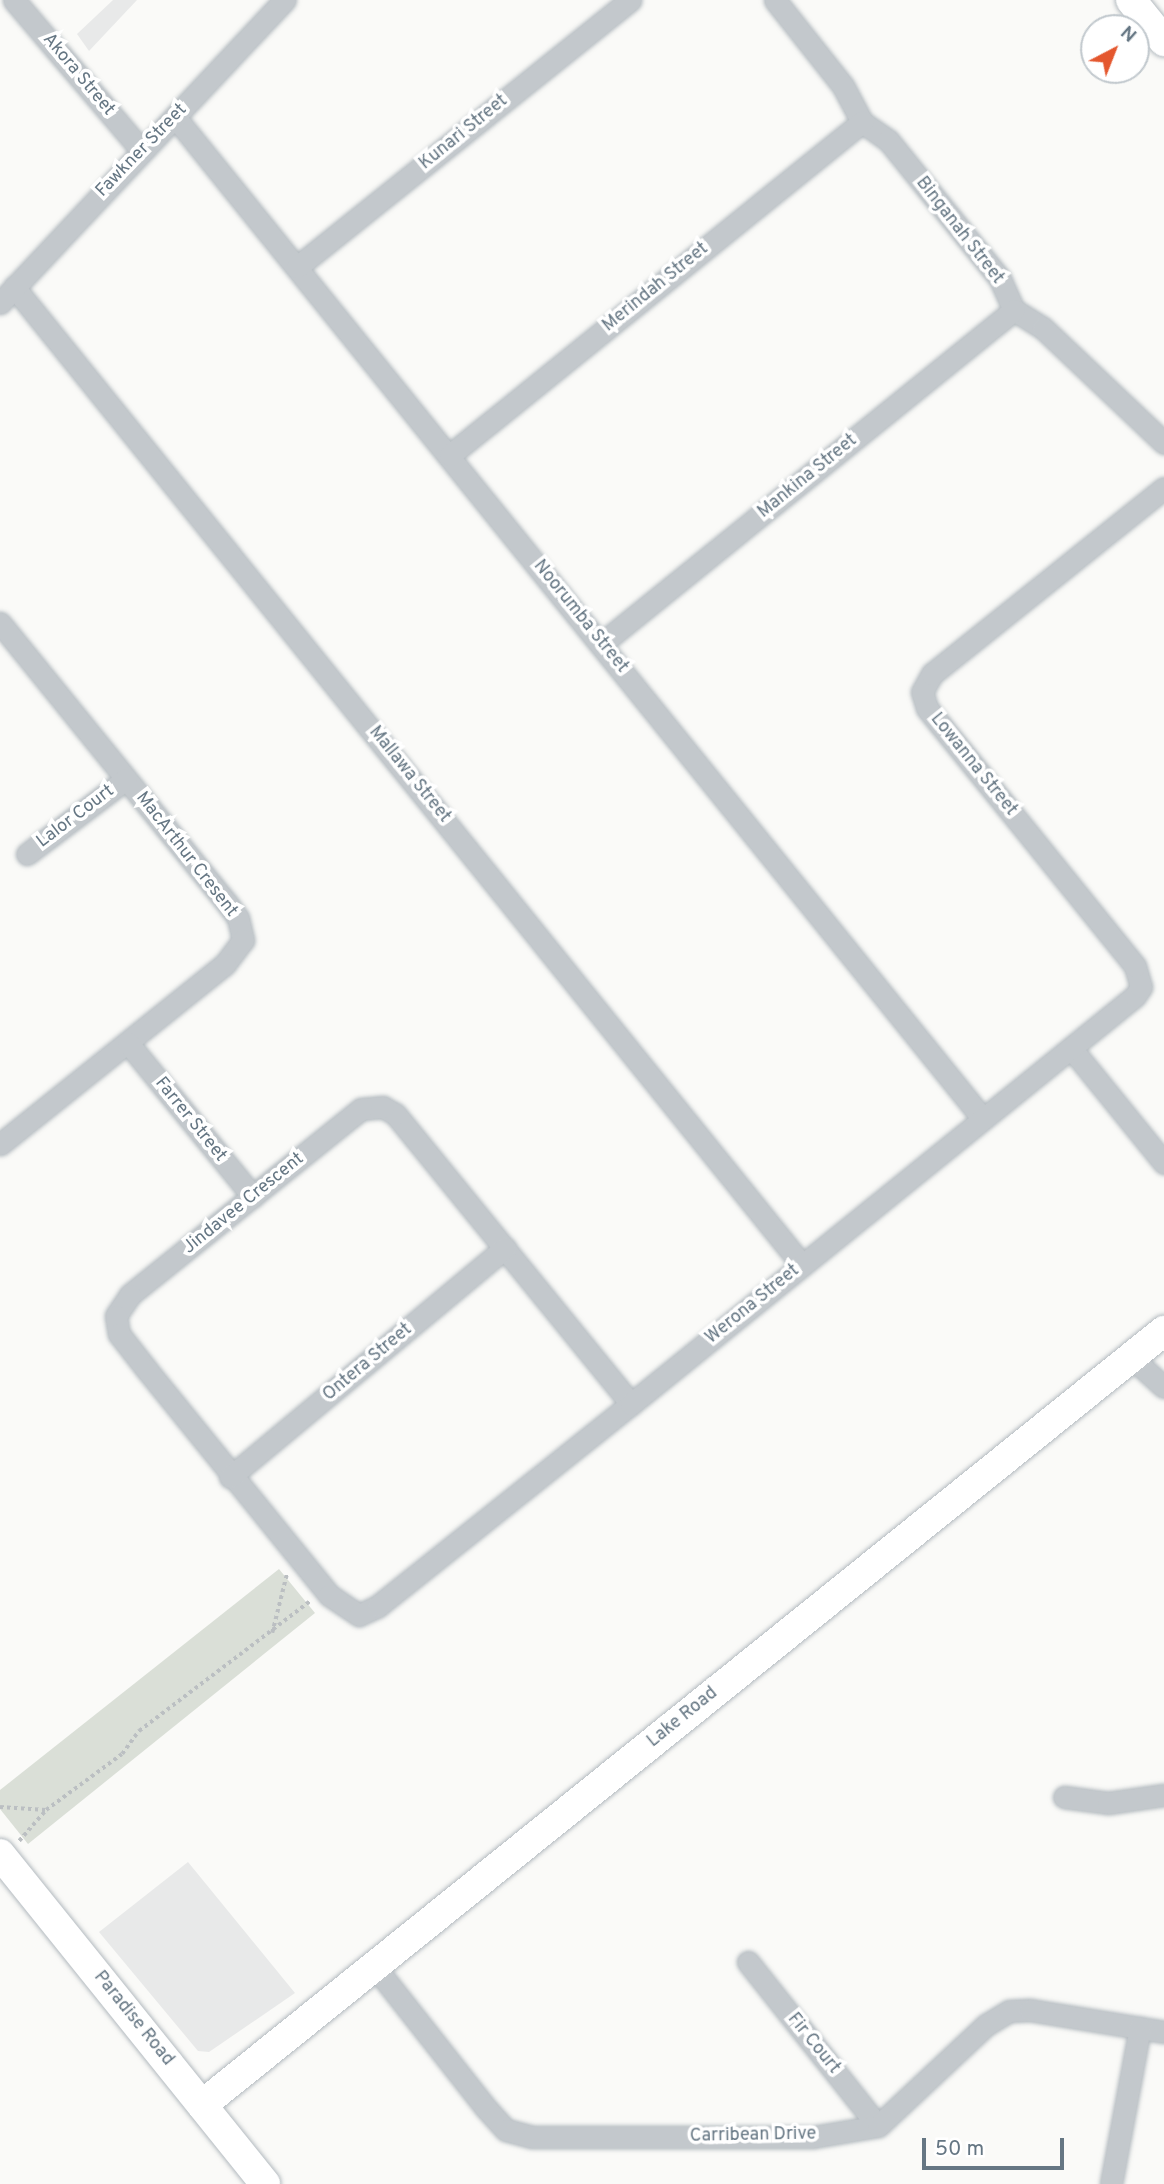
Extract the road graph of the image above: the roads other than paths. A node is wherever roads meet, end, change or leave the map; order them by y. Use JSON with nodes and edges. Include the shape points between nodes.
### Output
{"nodes":[{"id":1,"x":14,"y":0,"type":"edge"},
{"id":2,"x":285,"y":0,"type":"edge"},
{"id":3,"x":631,"y":0,"type":"edge"},
{"id":4,"x":775,"y":0,"type":"edge"},
{"id":5,"x":1131,"y":0,"type":"edge"},
{"id":6,"x":1164,"y":41,"type":"edge"},
{"id":7,"x":175,"y":117,"type":"junction"},
{"id":8,"x":862,"y":122,"type":"junction"},
{"id":9,"x":142,"y":151,"type":"junction"},
{"id":10,"x":297,"y":267,"type":"junction"},
{"id":11,"x":7,"y":295,"type":"edge"},
{"id":12,"x":1014,"y":310,"type":"junction"},
{"id":13,"x":1164,"y":443,"type":"edge"},
{"id":14,"x":450,"y":455,"type":"junction"},
{"id":15,"x":1164,"y":488,"type":"edge"},
{"id":16,"x":0,"y":623,"type":"edge"},
{"id":17,"x":601,"y":644,"type":"junction"},
{"id":18,"x":126,"y":779,"type":"junction"},
{"id":19,"x":27,"y":854,"type":"dead end"},
{"id":20,"x":1141,"y":987,"type":"joint"},
{"id":21,"x":128,"y":1043,"type":"junction"},
{"id":22,"x":1071,"y":1048,"type":"junction"},
{"id":23,"x":983,"y":1119,"type":"junction"},
{"id":24,"x":0,"y":1144,"type":"edge"},
{"id":25,"x":1164,"y":1163,"type":"edge"},
{"id":26,"x":253,"y":1197,"type":"junction"},
{"id":27,"x":505,"y":1248,"type":"junction"},
{"id":28,"x":802,"y":1265,"type":"junction"},
{"id":29,"x":1164,"y":1331,"type":"edge"},
{"id":30,"x":1132,"y":1358,"type":"junction"},
{"id":31,"x":1164,"y":1387,"type":"edge"},
{"id":32,"x":631,"y":1404,"type":"junction"},
{"id":33,"x":230,"y":1477,"type":"junction"},
{"id":34,"x":359,"y":1615,"type":"joint"},
{"id":35,"x":1164,"y":1795,"type":"edge"},
{"id":36,"x":1064,"y":1797,"type":"dead end"},
{"id":37,"x":9,"y":1847,"type":"edge"},
{"id":38,"x":748,"y":1962,"type":"dead end"},
{"id":39,"x":375,"y":1967,"type":"junction"},
{"id":40,"x":1140,"y":2028,"type":"junction"},
{"id":41,"x":1164,"y":2032,"type":"edge"},
{"id":42,"x":202,"y":2105,"type":"junction"},
{"id":43,"x":878,"y":2126,"type":"junction"},
{"id":44,"x":265,"y":2184,"type":"edge"},
{"id":45,"x":1111,"y":2184,"type":"edge"}],
"edges":[{"from":1,"to":9,"type":"street","name":"Akora Street"},
{"from":2,"to":7,"type":"street","name":"Fawkner Street"},
{"from":3,"to":10,"type":"street","name":"Kunari Street"},
{"from":4,"to":8,"type":"street","name":"Binganah Street","via":[[843,86]]},
{"from":5,"to":6,"type":"street"},
{"from":7,"to":9,"type":"street","name":"Fawkner Street"},
{"from":7,"to":10,"type":"street","name":"Noorumba Street"},
{"from":8,"to":12,"type":"street","name":"Binganah Street","via":[[888,140],[1000,279]]},
{"from":8,"to":14,"type":"street","name":"Merindah Street"},
{"from":9,"to":11,"type":"street","name":"Fawkner Street"},
{"from":10,"to":14,"type":"street","name":"Noorumba Street"},
{"from":11,"to":28,"type":"street","name":"Mallawa Street"},
{"from":12,"to":13,"type":"street","via":[[1043,328]]},
{"from":12,"to":17,"type":"street","name":"Mankina Street"},
{"from":14,"to":17,"type":"street","name":"Noorumba Street"},
{"from":15,"to":20,"type":"street","name":"Lowanna Street","via":[[932,674],[922,692],[927,709],[1135,966]]},
{"from":16,"to":18,"type":"street","name":"MacArthur Cresent"},
{"from":17,"to":23,"type":"street","name":"Noorumba Street"},
{"from":18,"to":19,"type":"street","name":"Lalor Court"},
{"from":18,"to":21,"type":"street","name":"MacArthur Cresent","via":[[232,910],[243,940],[232,958]]},
{"from":20,"to":22,"type":"street","name":"Werona Street"},
{"from":21,"to":24,"type":"street","name":"MacArthur Cresent"},
{"from":21,"to":26,"type":"street","name":"Farrer Street"},
{"from":22,"to":23,"type":"street","name":"Werona Street"},
{"from":22,"to":25,"type":"street"},
{"from":23,"to":28,"type":"street","name":"Werona Street"},
{"from":26,"to":27,"type":"street","name":"Jindavee Crescent","via":[[361,1109],[383,1107],[395,1114]]},
{"from":26,"to":33,"type":"street","name":"Jindavee Crescent","via":[[130,1295],[116,1316],[119,1334]]},
{"from":27,"to":32,"type":"street","name":"Jindavee Crescent"},
{"from":27,"to":33,"type":"street","name":"Ontera Street"},
{"from":28,"to":32,"type":"street","name":"Werona Street"},
{"from":29,"to":30,"type":"street","name":"Lake Road"},
{"from":30,"to":31,"type":"street","via":[[1145,1375]]},
{"from":30,"to":39,"type":"street","name":"Lake Road"},
{"from":32,"to":34,"type":"street","name":"Werona Street","via":[[378,1606]]},
{"from":33,"to":34,"type":"street","name":"Jindavee Crescent","via":[[330,1595]]},
{"from":35,"to":36,"type":"street","via":[[1108,1803]]},
{"from":37,"to":42,"type":"street","name":"Paradise Road"},
{"from":38,"to":43,"type":"street","name":"Fir Court"},
{"from":39,"to":42,"type":"street","name":"Lake Road"},
{"from":39,"to":43,"type":"street","name":"Carribean Drive","via":[[506,2130],[532,2137],[813,2137]]},
{"from":40,"to":41,"type":"street"},
{"from":40,"to":43,"type":"street","via":[[1030,2010],[1009,2011],[986,2025]]},
{"from":40,"to":45,"type":"street"},
{"from":42,"to":44,"type":"street","name":"Paradise Road"}]}
